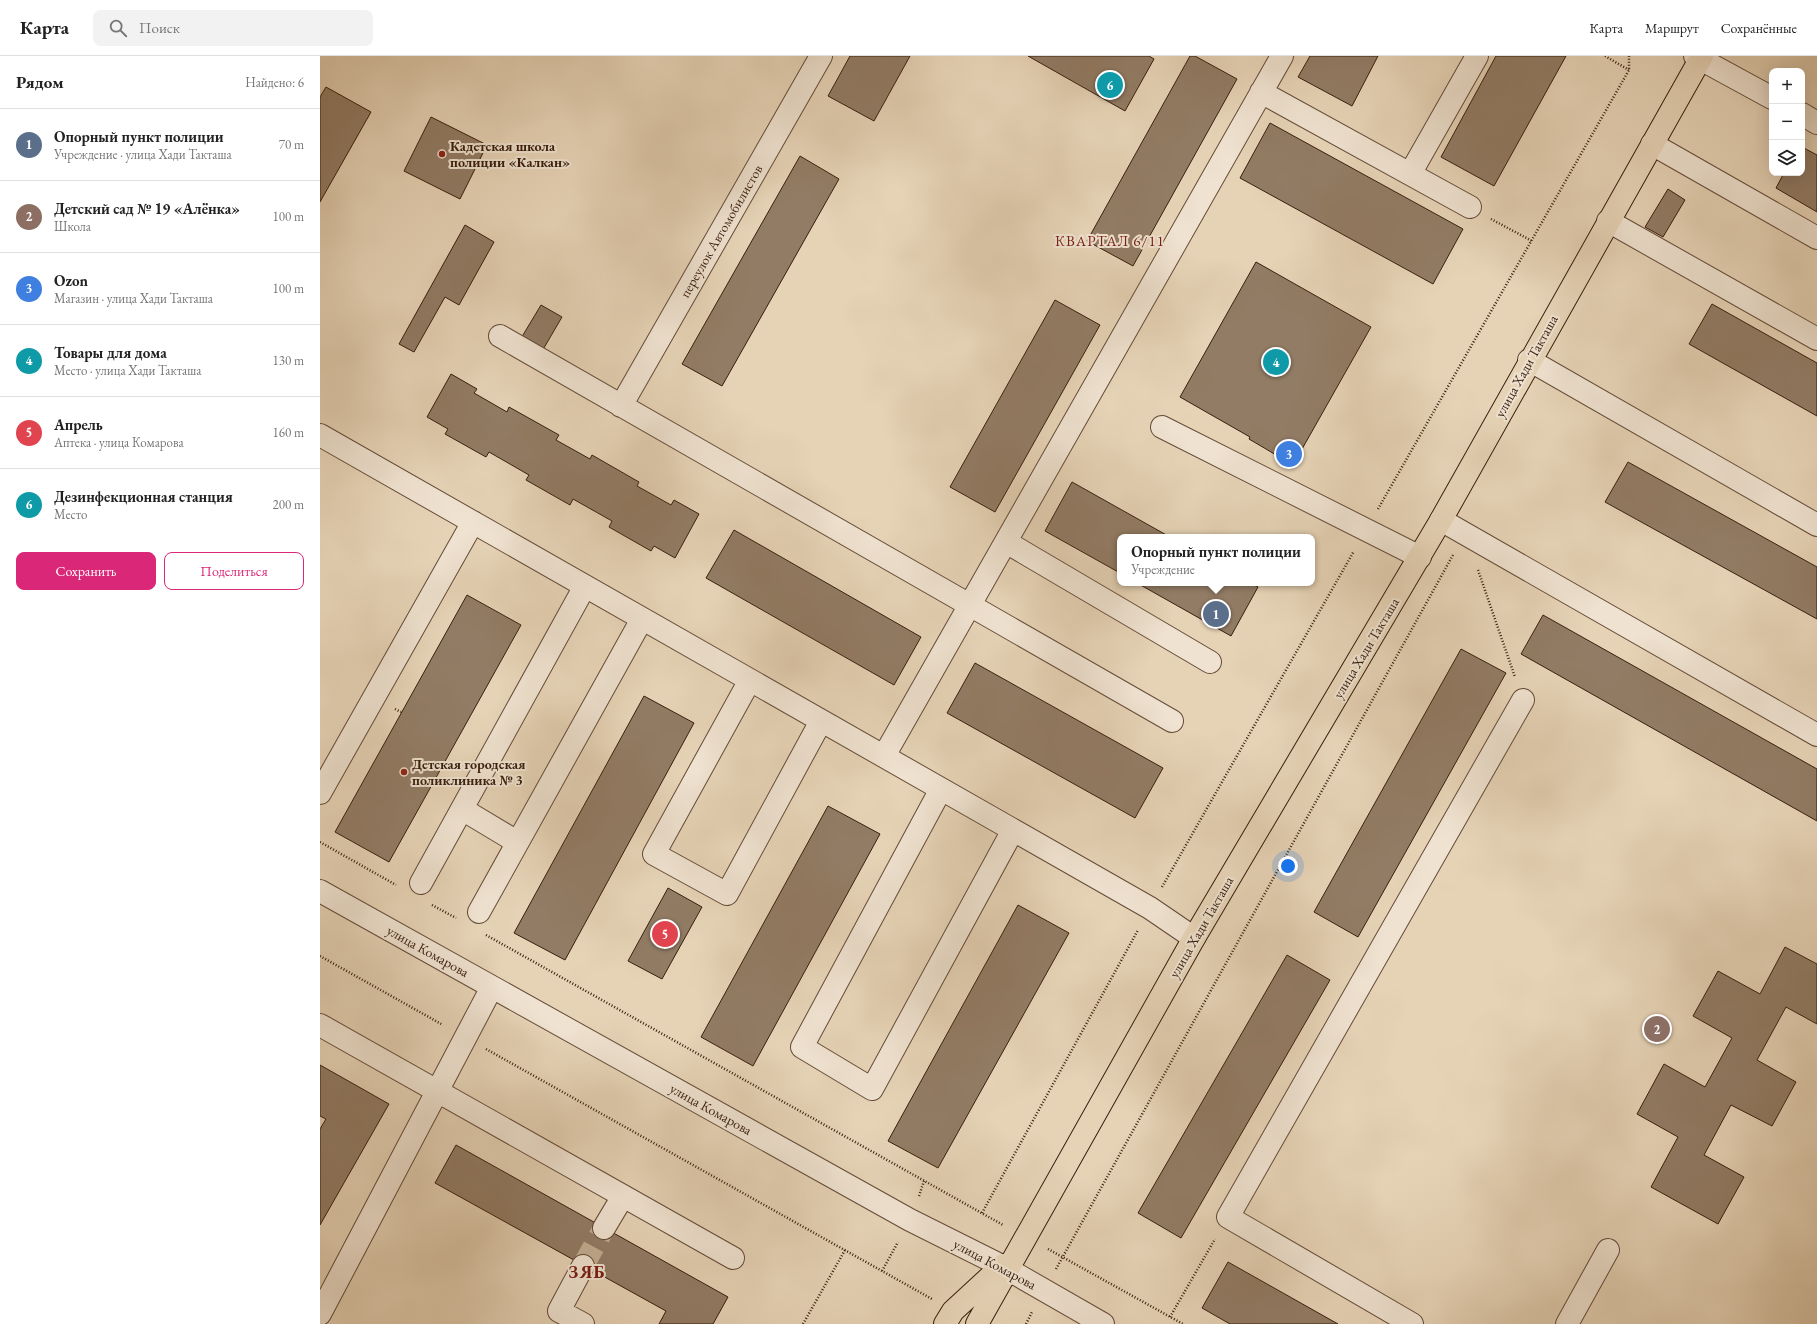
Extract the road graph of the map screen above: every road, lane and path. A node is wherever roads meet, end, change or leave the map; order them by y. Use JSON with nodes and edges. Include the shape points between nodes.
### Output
{"nodes":[{"id":1,"x":821,"y":56,"type":"edge"},
{"id":2,"x":1282,"y":56,"type":"edge"},
{"id":3,"x":1478,"y":56,"type":"edge"},
{"id":4,"x":1605,"y":56,"type":"edge"},
{"id":5,"x":1629,"y":56,"type":"edge"},
{"id":6,"x":1699,"y":57,"type":"edge"},
{"id":7,"x":1629,"y":70,"type":"junction"},
{"id":8,"x":1261,"y":92,"type":"junction"},
{"id":9,"x":1769,"y":96,"type":"edge"},
{"id":10,"x":1805,"y":116,"type":"edge"},
{"id":11,"x":1817,"y":123,"type":"edge"},
{"id":12,"x":1652,"y":144,"type":"junction"},
{"id":13,"x":1410,"y":174,"type":"junction"},
{"id":14,"x":1470,"y":207,"type":"joint"},
{"id":15,"x":1608,"y":221,"type":"junction"},
{"id":16,"x":1817,"y":238,"type":"edge"},
{"id":17,"x":1532,"y":240,"type":"junction"},
{"id":18,"x":500,"y":336,"type":"dead end"},
{"id":19,"x":1817,"y":339,"type":"edge"},
{"id":20,"x":1529,"y":360,"type":"junction"},
{"id":21,"x":621,"y":406,"type":"junction"},
{"id":22,"x":1162,"y":427,"type":"dead end"},
{"id":23,"x":320,"y":435,"type":"edge"},
{"id":24,"x":1441,"y":520,"type":"junction"},
{"id":25,"x":472,"y":522,"type":"junction"},
{"id":26,"x":1817,"y":525,"type":"edge"},
{"id":27,"x":1366,"y":530,"type":"junction"},
{"id":28,"x":1465,"y":534,"type":"junction"},
{"id":29,"x":1006,"y":542,"type":"junction"},
{"id":30,"x":1420,"y":557,"type":"junction"},
{"id":31,"x":1477,"y":570,"type":"dead end"},
{"id":32,"x":585,"y":586,"type":"junction"},
{"id":33,"x":970,"y":606,"type":"junction"},
{"id":34,"x":642,"y":619,"type":"junction"},
{"id":35,"x":1210,"y":662,"type":"dead end"},
{"id":36,"x":750,"y":680,"type":"junction"},
{"id":37,"x":1523,"y":700,"type":"joint"},
{"id":38,"x":821,"y":721,"type":"junction"},
{"id":39,"x":1172,"y":721,"type":"dead end"},
{"id":40,"x":1817,"y":735,"type":"edge"},
{"id":41,"x":884,"y":756,"type":"junction"},
{"id":42,"x":941,"y":789,"type":"junction"},
{"id":43,"x":320,"y":793,"type":"edge"},
{"id":44,"x":462,"y":809,"type":"junction"},
{"id":45,"x":1013,"y":830,"type":"junction"},
{"id":46,"x":320,"y":842,"type":"edge"},
{"id":47,"x":517,"y":842,"type":"junction"},
{"id":48,"x":412,"y":886,"type":"joint"},
{"id":49,"x":320,"y":891,"type":"edge"},
{"id":50,"x":431,"y":904,"type":"dead end"},
{"id":51,"x":1150,"y":908,"type":"junction"},
{"id":52,"x":472,"y":921,"type":"junction"},
{"id":53,"x":1194,"y":938,"type":"junction"},
{"id":54,"x":320,"y":956,"type":"edge"},
{"id":55,"x":492,"y":987,"type":"junction"},
{"id":56,"x":320,"y":1025,"type":"edge"},
{"id":57,"x":466,"y":1038,"type":"junction"},
{"id":58,"x":438,"y":1091,"type":"junction"},
{"id":59,"x":623,"y":1196,"type":"junction"},
{"id":60,"x":982,"y":1213,"type":"junction"},
{"id":61,"x":1228,"y":1217,"type":"junction"},
{"id":62,"x":604,"y":1228,"type":"tunnel mouth"},
{"id":63,"x":1026,"y":1238,"type":"junction"},
{"id":64,"x":845,"y":1250,"type":"junction"},
{"id":65,"x":1608,"y":1250,"type":"dead end"},
{"id":66,"x":1063,"y":1257,"type":"junction"},
{"id":67,"x":733,"y":1258,"type":"dead end"},
{"id":68,"x":583,"y":1266,"type":"tunnel mouth"},
{"id":69,"x":1005,"y":1268,"type":"junction"},
{"id":70,"x":320,"y":1314,"type":"edge"},
{"id":71,"x":949,"y":1317,"type":"edge"},
{"id":72,"x":1170,"y":1317,"type":"junction"},
{"id":73,"x":583,"y":1324,"type":"edge"},
{"id":74,"x":803,"y":1324,"type":"edge"},
{"id":75,"x":977,"y":1324,"type":"edge"},
{"id":76,"x":1102,"y":1324,"type":"edge"},
{"id":77,"x":1183,"y":1324,"type":"edge"},
{"id":78,"x":1412,"y":1324,"type":"edge"},
{"id":79,"x":1567,"y":1324,"type":"edge"}],
"edges":[{"from":1,"to":21,"type":"street","name":"переулок Автомобилистов"},
{"from":2,"to":8,"type":"street"},
{"from":3,"to":13,"type":"street"},
{"from":4,"to":7,"type":"path"},
{"from":5,"to":7,"type":"path"},
{"from":6,"to":9,"type":"street"},
{"from":6,"to":12,"type":"main road","name":"улица Хади Такташа"},
{"from":7,"to":17,"type":"path"},
{"from":8,"to":13,"type":"street"},
{"from":8,"to":29,"type":"street"},
{"from":10,"to":11,"type":"street"},
{"from":12,"to":15,"type":"main road","name":"улица Хади Такташа"},
{"from":12,"to":16,"type":"street"},
{"from":13,"to":14,"type":"street"},
{"from":14,"to":17,"type":"path"},
{"from":15,"to":19,"type":"street"},
{"from":15,"to":20,"type":"main road","name":"улица Хади Такташа"},
{"from":17,"to":27,"type":"path"},
{"from":18,"to":21,"type":"street"},
{"from":20,"to":24,"type":"main road","name":"улица Хади Такташа"},
{"from":20,"to":26,"type":"street"},
{"from":21,"to":33,"type":"street"},
{"from":22,"to":27,"type":"street"},
{"from":23,"to":25,"type":"street"},
{"from":24,"to":28,"type":"street"},
{"from":24,"to":30,"type":"main road","name":"улица Хади Такташа"},
{"from":25,"to":32,"type":"street"},
{"from":25,"to":43,"type":"street"},
{"from":27,"to":30,"type":"street"},
{"from":27,"to":51,"type":"path"},
{"from":28,"to":40,"type":"street"},
{"from":28,"to":66,"type":"path"},
{"from":29,"to":33,"type":"street"},
{"from":29,"to":35,"type":"street"},
{"from":30,"to":53,"type":"main road","name":"улица Хади Такташа"},
{"from":31,"to":37,"type":"path"},
{"from":32,"to":34,"type":"street"},
{"from":32,"to":44,"type":"street"},
{"from":33,"to":39,"type":"street"},
{"from":33,"to":41,"type":"street"},
{"from":34,"to":36,"type":"street"},
{"from":34,"to":47,"type":"street"},
{"from":36,"to":38,"type":"street"},
{"from":36,"to":38,"type":"street","via":[[654,854],[727,894]]},
{"from":37,"to":61,"type":"street"},
{"from":38,"to":41,"type":"street"},
{"from":41,"to":42,"type":"street"},
{"from":42,"to":45,"type":"street"},
{"from":42,"to":45,"type":"street","via":[[802,1047],[872,1089]]},
{"from":44,"to":47,"type":"street"},
{"from":44,"to":48,"type":"street"},
{"from":45,"to":51,"type":"street"},
{"from":46,"to":48,"type":"path"},
{"from":47,"to":52,"type":"street"},
{"from":49,"to":55,"type":"street","name":"улица Комарова"},
{"from":50,"to":52,"type":"path"},
{"from":51,"to":53,"type":"street"},
{"from":51,"to":60,"type":"path"},
{"from":52,"to":60,"type":"path"},
{"from":53,"to":63,"type":"main road","name":"улица Хади Такташа"},
{"from":54,"to":57,"type":"path"},
{"from":55,"to":57,"type":"street"},
{"from":55,"to":69,"type":"street","name":"улица Комарова","via":[[910,1220]]},
{"from":56,"to":58,"type":"street"},
{"from":57,"to":58,"type":"street"},
{"from":57,"to":64,"type":"path"},
{"from":58,"to":59,"type":"street"},
{"from":58,"to":70,"type":"street"},
{"from":59,"to":62,"type":"street"},
{"from":59,"to":67,"type":"street"},
{"from":60,"to":63,"type":"path"},
{"from":61,"to":72,"type":"path"},
{"from":61,"to":78,"type":"street"},
{"from":63,"to":66,"type":"path"},
{"from":63,"to":69,"type":"main road","name":"улица Хади Такташа"},
{"from":64,"to":71,"type":"path"},
{"from":64,"to":74,"type":"path"},
{"from":65,"to":79,"type":"street"},
{"from":66,"to":72,"type":"path"},
{"from":68,"to":73,"type":"street","via":[[559,1311]]},
{"from":69,"to":71,"type":"main road","name":"улица Хади Такташа"},
{"from":69,"to":75,"type":"main road","name":"улица Хади Такташа"},
{"from":69,"to":76,"type":"street","name":"улица Комарова"},
{"from":72,"to":77,"type":"path"}]}
